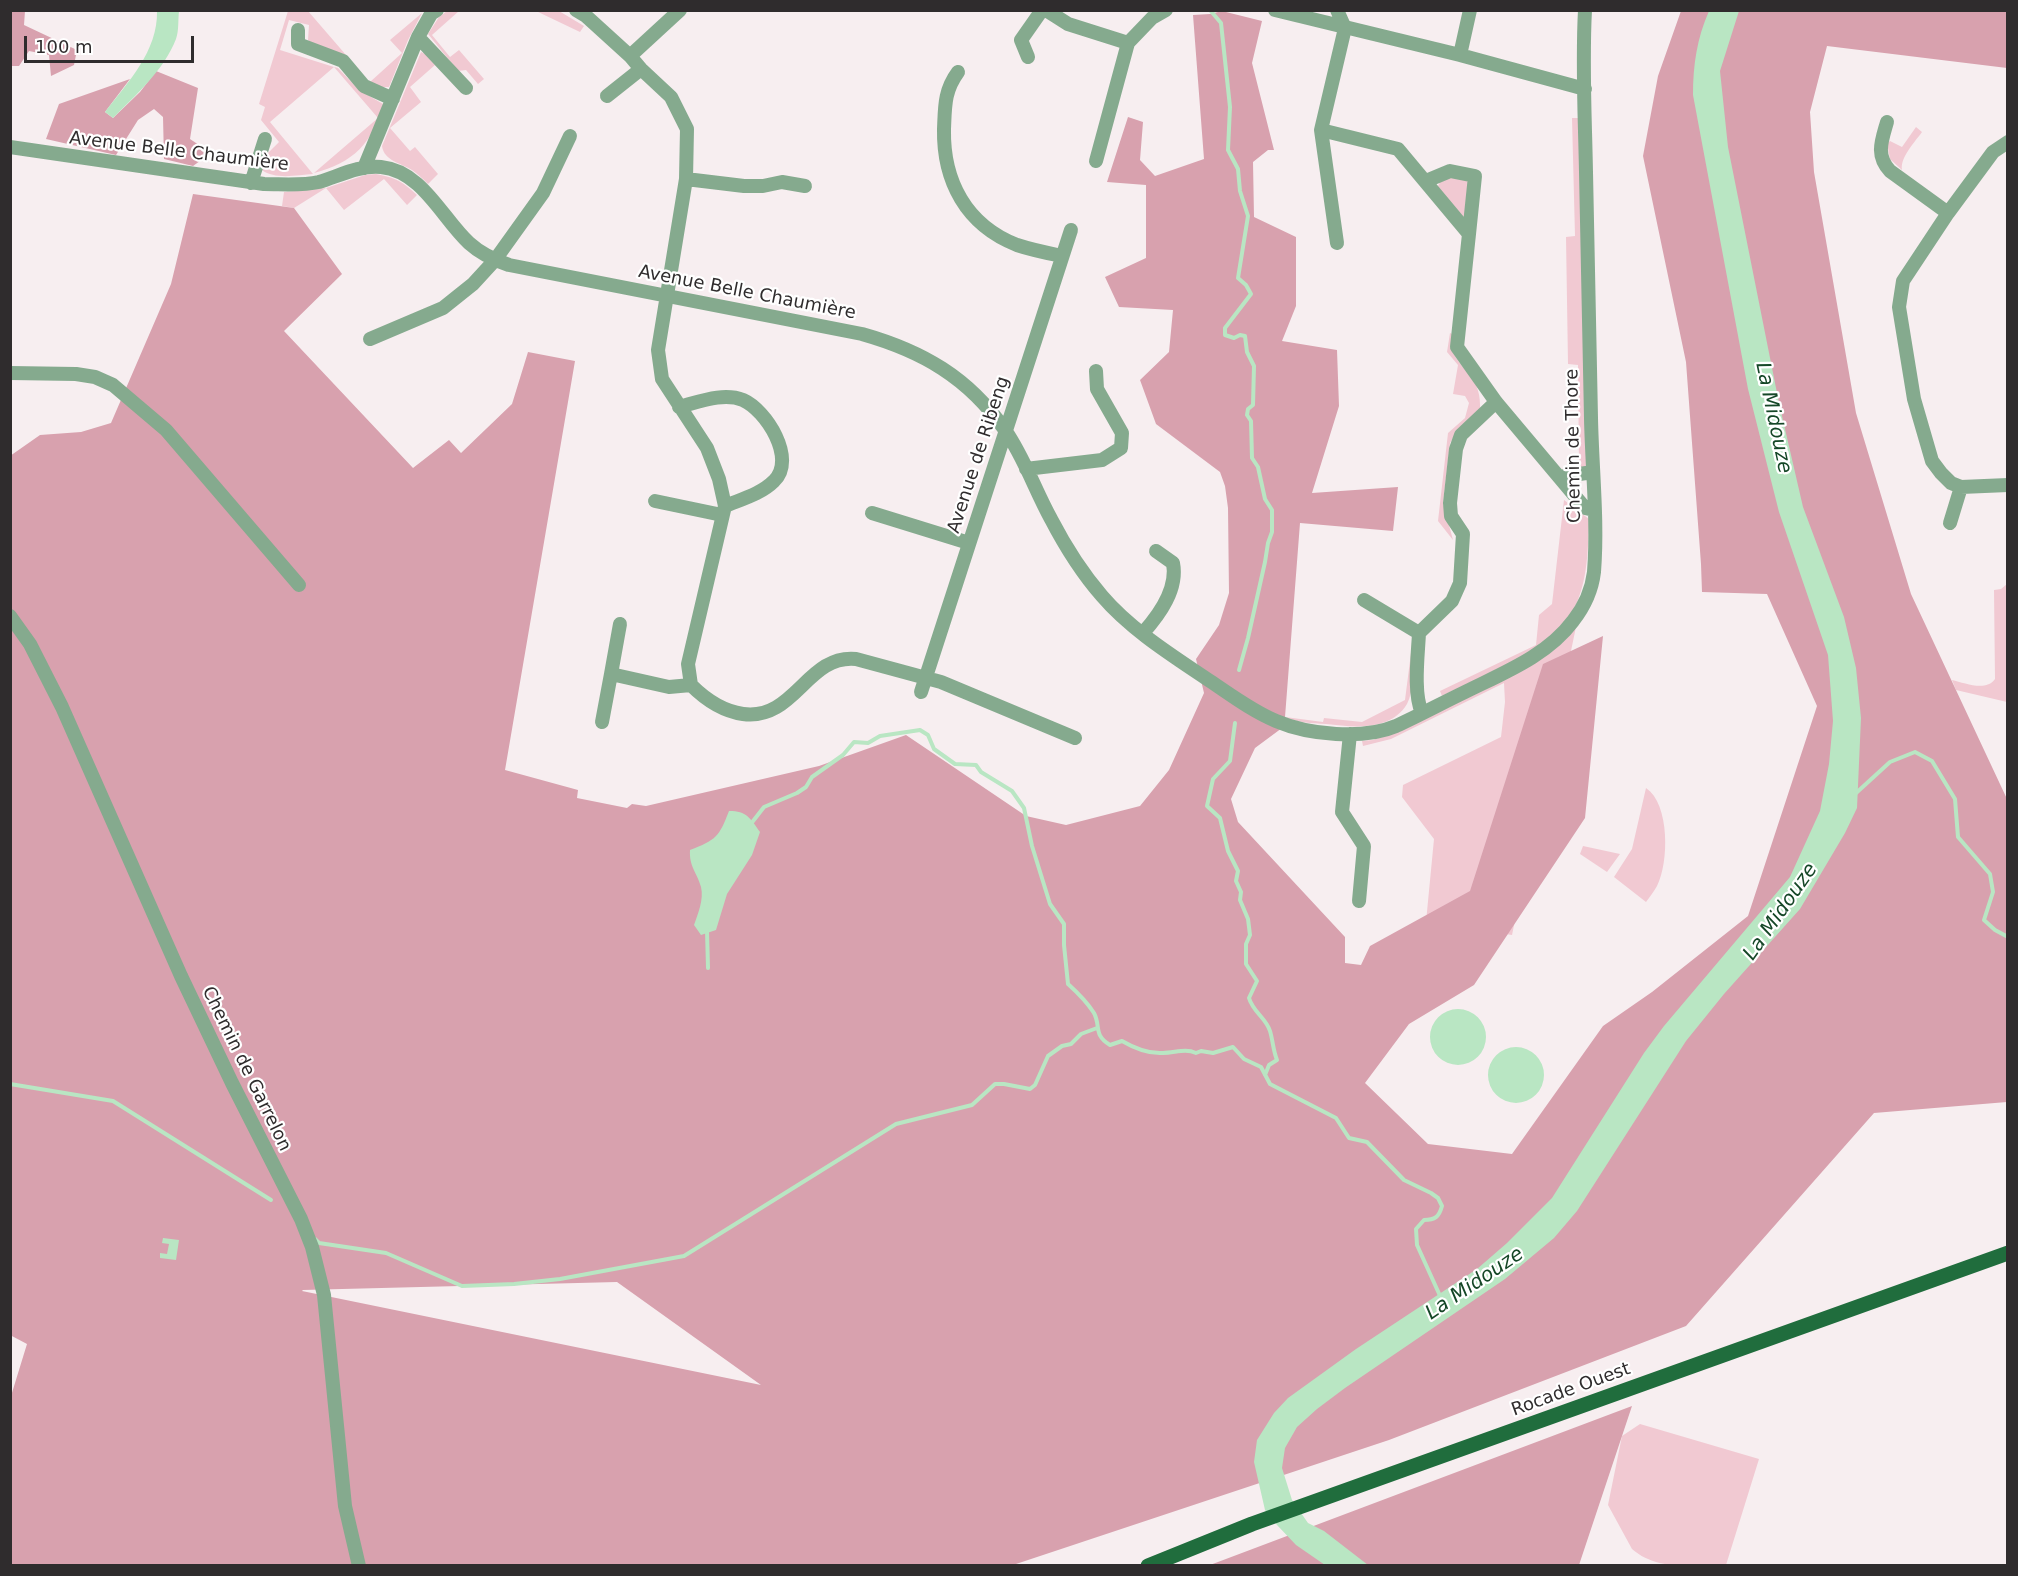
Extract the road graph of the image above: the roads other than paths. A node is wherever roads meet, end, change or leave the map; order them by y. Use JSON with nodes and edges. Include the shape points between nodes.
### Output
{"nodes":[{"id":1,"x":576,"y":10,"type":"edge"},
{"id":2,"x":680,"y":10,"type":"edge"},
{"id":3,"x":1044,"y":10,"type":"edge"},
{"id":4,"x":1166,"y":10,"type":"edge"},
{"id":5,"x":1275,"y":10,"type":"edge"},
{"id":6,"x":1336,"y":10,"type":"edge"},
{"id":7,"x":1470,"y":10,"type":"edge"},
{"id":8,"x":1585,"y":10,"type":"edge"},
{"id":9,"x":432,"y":12,"type":"edge"},
{"id":10,"x":1345,"y":28,"type":"junction"},
{"id":11,"x":298,"y":30,"type":"dead end"},
{"id":12,"x":418,"y":37,"type":"junction"},
{"id":13,"x":1128,"y":43,"type":"junction"},
{"id":14,"x":1460,"y":55,"type":"junction"},
{"id":15,"x":630,"y":56,"type":"junction"},
{"id":16,"x":1028,"y":57,"type":"dead end"},
{"id":17,"x":641,"y":69,"type":"junction"},
{"id":18,"x":958,"y":72,"type":"dead end"},
{"id":19,"x":466,"y":88,"type":"dead end"},
{"id":20,"x":1584,"y":89,"type":"junction"},
{"id":21,"x":607,"y":96,"type":"dead end"},
{"id":22,"x":393,"y":99,"type":"junction"},
{"id":23,"x":1887,"y":122,"type":"dead end"},
{"id":24,"x":1322,"y":130,"type":"junction"},
{"id":25,"x":570,"y":136,"type":"dead end"},
{"id":26,"x":265,"y":139,"type":"dead end"},
{"id":27,"x":2007,"y":142,"type":"edge"},
{"id":28,"x":10,"y":147,"type":"edge"},
{"id":29,"x":1096,"y":162,"type":"dead end"},
{"id":30,"x":364,"y":168,"type":"junction"},
{"id":31,"x":686,"y":178,"type":"junction"},
{"id":32,"x":1426,"y":181,"type":"junction"},
{"id":33,"x":251,"y":183,"type":"junction"},
{"id":34,"x":805,"y":186,"type":"dead end"},
{"id":35,"x":1948,"y":213,"type":"junction"},
{"id":36,"x":1071,"y":230,"type":"dead end"},
{"id":37,"x":1469,"y":234,"type":"junction"},
{"id":38,"x":1337,"y":243,"type":"dead end"},
{"id":39,"x":1062,"y":256,"type":"junction"},
{"id":40,"x":495,"y":260,"type":"junction"},
{"id":41,"x":666,"y":296,"type":"junction"},
{"id":42,"x":370,"y":339,"type":"dead end"},
{"id":43,"x":1096,"y":371,"type":"dead end"},
{"id":44,"x":10,"y":373,"type":"edge"},
{"id":45,"x":1496,"y":402,"type":"junction"},
{"id":46,"x":679,"y":407,"type":"junction"},
{"id":47,"x":1006,"y":432,"type":"junction"},
{"id":48,"x":1026,"y":469,"type":"junction"},
{"id":49,"x":1593,"y":472,"type":"junction"},
{"id":50,"x":1559,"y":477,"type":"junction"},
{"id":51,"x":2007,"y":484,"type":"edge"},
{"id":52,"x":1961,"y":487,"type":"junction"},
{"id":53,"x":655,"y":501,"type":"dead end"},
{"id":54,"x":1594,"y":510,"type":"junction"},
{"id":55,"x":724,"y":511,"type":"junction"},
{"id":56,"x":873,"y":513,"type":"dead end"},
{"id":57,"x":1950,"y":523,"type":"dead end"},
{"id":58,"x":969,"y":543,"type":"junction"},
{"id":59,"x":1156,"y":550,"type":"dead end"},
{"id":60,"x":299,"y":585,"type":"dead end"},
{"id":61,"x":1364,"y":600,"type":"dead end"},
{"id":62,"x":10,"y":616,"type":"edge"},
{"id":63,"x":620,"y":624,"type":"dead end"},
{"id":64,"x":1143,"y":633,"type":"junction"},
{"id":65,"x":1419,"y":633,"type":"junction"},
{"id":66,"x":611,"y":674,"type":"junction"},
{"id":67,"x":925,"y":678,"type":"junction"},
{"id":68,"x":691,"y":685,"type":"junction"},
{"id":69,"x":921,"y":692,"type":"dead end"},
{"id":70,"x":1422,"y":713,"type":"junction"},
{"id":71,"x":602,"y":722,"type":"dead end"},
{"id":72,"x":1350,"y":734,"type":"junction"},
{"id":73,"x":1075,"y":738,"type":"dead end"},
{"id":74,"x":1359,"y":901,"type":"dead end"},
{"id":75,"x":2007,"y":1253,"type":"edge"},
{"id":76,"x":359,"y":1566,"type":"edge"},
{"id":77,"x":1148,"y":1566,"type":"edge"}],
"edges":[{"from":1,"to":15,"type":"street"},
{"from":2,"to":15,"type":"street"},
{"from":3,"to":13,"type":"street","via":[[1068,24]]},
{"from":3,"to":16,"type":"street","via":[[1021,40]]},
{"from":4,"to":13,"type":"street","via":[[1152,18]]},
{"from":5,"to":10,"type":"street"},
{"from":6,"to":10,"type":"street"},
{"from":7,"to":14,"type":"street"},
{"from":8,"to":20,"type":"street","name":"Chemin de Thore"},
{"from":9,"to":12,"type":"street"},
{"from":10,"to":14,"type":"street"},
{"from":10,"to":24,"type":"street"},
{"from":11,"to":22,"type":"street","via":[[298,44],[343,61],[364,86]]},
{"from":12,"to":19,"type":"street"},
{"from":12,"to":22,"type":"street"},
{"from":13,"to":29,"type":"street"},
{"from":14,"to":20,"type":"street"},
{"from":15,"to":17,"type":"street"},
{"from":17,"to":21,"type":"street"},
{"from":17,"to":31,"type":"street","via":[[670,97],[687,129]]},
{"from":18,"to":39,"type":"street","via":[[950,84],[945,105],[944,150],[952,183],[967,209],[984,226],[1016,244]]},
{"from":20,"to":49,"type":"street","name":"Chemin de Thore"},
{"from":22,"to":30,"type":"street"},
{"from":23,"to":35,"type":"street","via":[[1880,147],[1884,165]]},
{"from":24,"to":32,"type":"street","via":[[1398,149]]},
{"from":24,"to":38,"type":"street"},
{"from":25,"to":40,"type":"street","via":[[543,193]]},
{"from":26,"to":33,"type":"street"},
{"from":27,"to":35,"type":"street","via":[[1993,152]]},
{"from":28,"to":33,"type":"street","name":"Avenue Belle Chaumière"},
{"from":30,"to":33,"type":"street","name":"Avenue Belle Chaumière","via":[[301,185]]},
{"from":30,"to":40,"type":"street","name":"Avenue Belle Chaumière","via":[[382,167],[410,179],[469,242]]},
{"from":31,"to":34,"type":"street","via":[[744,186],[782,182]]},
{"from":31,"to":41,"type":"street"},
{"from":32,"to":37,"type":"street"},
{"from":32,"to":37,"type":"street","via":[[1450,171],[1475,176]]},
{"from":35,"to":52,"type":"street","via":[[1903,281],[1899,307],[1914,399],[1932,461],[1951,483]]},
{"from":36,"to":39,"type":"street","name":"Avenue de Ribeng"},
{"from":37,"to":45,"type":"street","via":[[1457,347]]},
{"from":39,"to":47,"type":"street","name":"Avenue de Ribeng"},
{"from":40,"to":41,"type":"street","name":"Avenue Belle Chaumière"},
{"from":40,"to":42,"type":"street","via":[[443,308]]},
{"from":41,"to":46,"type":"street","via":[[659,365],[662,379]]},
{"from":41,"to":47,"type":"street","name":"Avenue Belle Chaumière","via":[[890,342],[932,361],[957,379]]},
{"from":43,"to":48,"type":"street","via":[[1097,389],[1122,433],[1121,448],[1102,460]]},
{"from":44,"to":60,"type":"street","via":[[95,376],[114,385],[166,430]]},
{"from":45,"to":50,"type":"street"},
{"from":45,"to":65,"type":"street","via":[[1461,435],[1456,448],[1450,503],[1451,516],[1463,534],[1460,583],[1452,601]]},
{"from":46,"to":55,"type":"street","via":[[707,448],[719,479]]},
{"from":46,"to":55,"type":"street","via":[[717,398],[742,400],[764,416],[780,445],[783,459],[777,479]]},
{"from":47,"to":48,"type":"street","name":"Avenue Belle Chaumière"},
{"from":47,"to":58,"type":"street","name":"Avenue de Ribeng"},
{"from":48,"to":64,"type":"street","name":"Avenue Belle Chaumière","via":[[1081,569],[1103,597]]},
{"from":49,"to":50,"type":"street"},
{"from":49,"to":54,"type":"street","name":"Chemin de Thore"},
{"from":50,"to":54,"type":"street","via":[[1585,508]]},
{"from":51,"to":52,"type":"street"},
{"from":52,"to":57,"type":"street"},
{"from":53,"to":55,"type":"street"},
{"from":54,"to":70,"type":"street","name":"Chemin de Thore","via":[[1594,572],[1574,621],[1543,650]]},
{"from":55,"to":68,"type":"street","via":[[688,664]]},
{"from":56,"to":58,"type":"street"},
{"from":58,"to":67,"type":"street","name":"Avenue de Ribeng"},
{"from":59,"to":64,"type":"street","via":[[1173,563],[1175,574],[1159,613]]},
{"from":61,"to":65,"type":"street"},
{"from":62,"to":76,"type":"street","name":"Chemin de Garrelon","via":[[30,644],[62,707],[181,976],[312,1247],[324,1295],[345,1506]]},
{"from":63,"to":66,"type":"street"},
{"from":64,"to":72,"type":"street","name":"Avenue Belle Chaumière","via":[[1233,696],[1277,721],[1324,733]]},
{"from":65,"to":70,"type":"street"},
{"from":66,"to":68,"type":"street","via":[[669,687]]},
{"from":66,"to":71,"type":"street"},
{"from":67,"to":68,"type":"street","via":[[848,658],[829,663],[783,704],[756,716],[722,708]]},
{"from":67,"to":69,"type":"street","name":"Avenue de Ribeng"},
{"from":67,"to":73,"type":"street"},
{"from":70,"to":72,"type":"street","name":"Chemin de Thore","via":[[1391,728]]},
{"from":72,"to":74,"type":"street","via":[[1342,812],[1364,846]]},
{"from":75,"to":77,"type":"main road","name":"Rocade Ouest","via":[[1304,1505]]}]}
